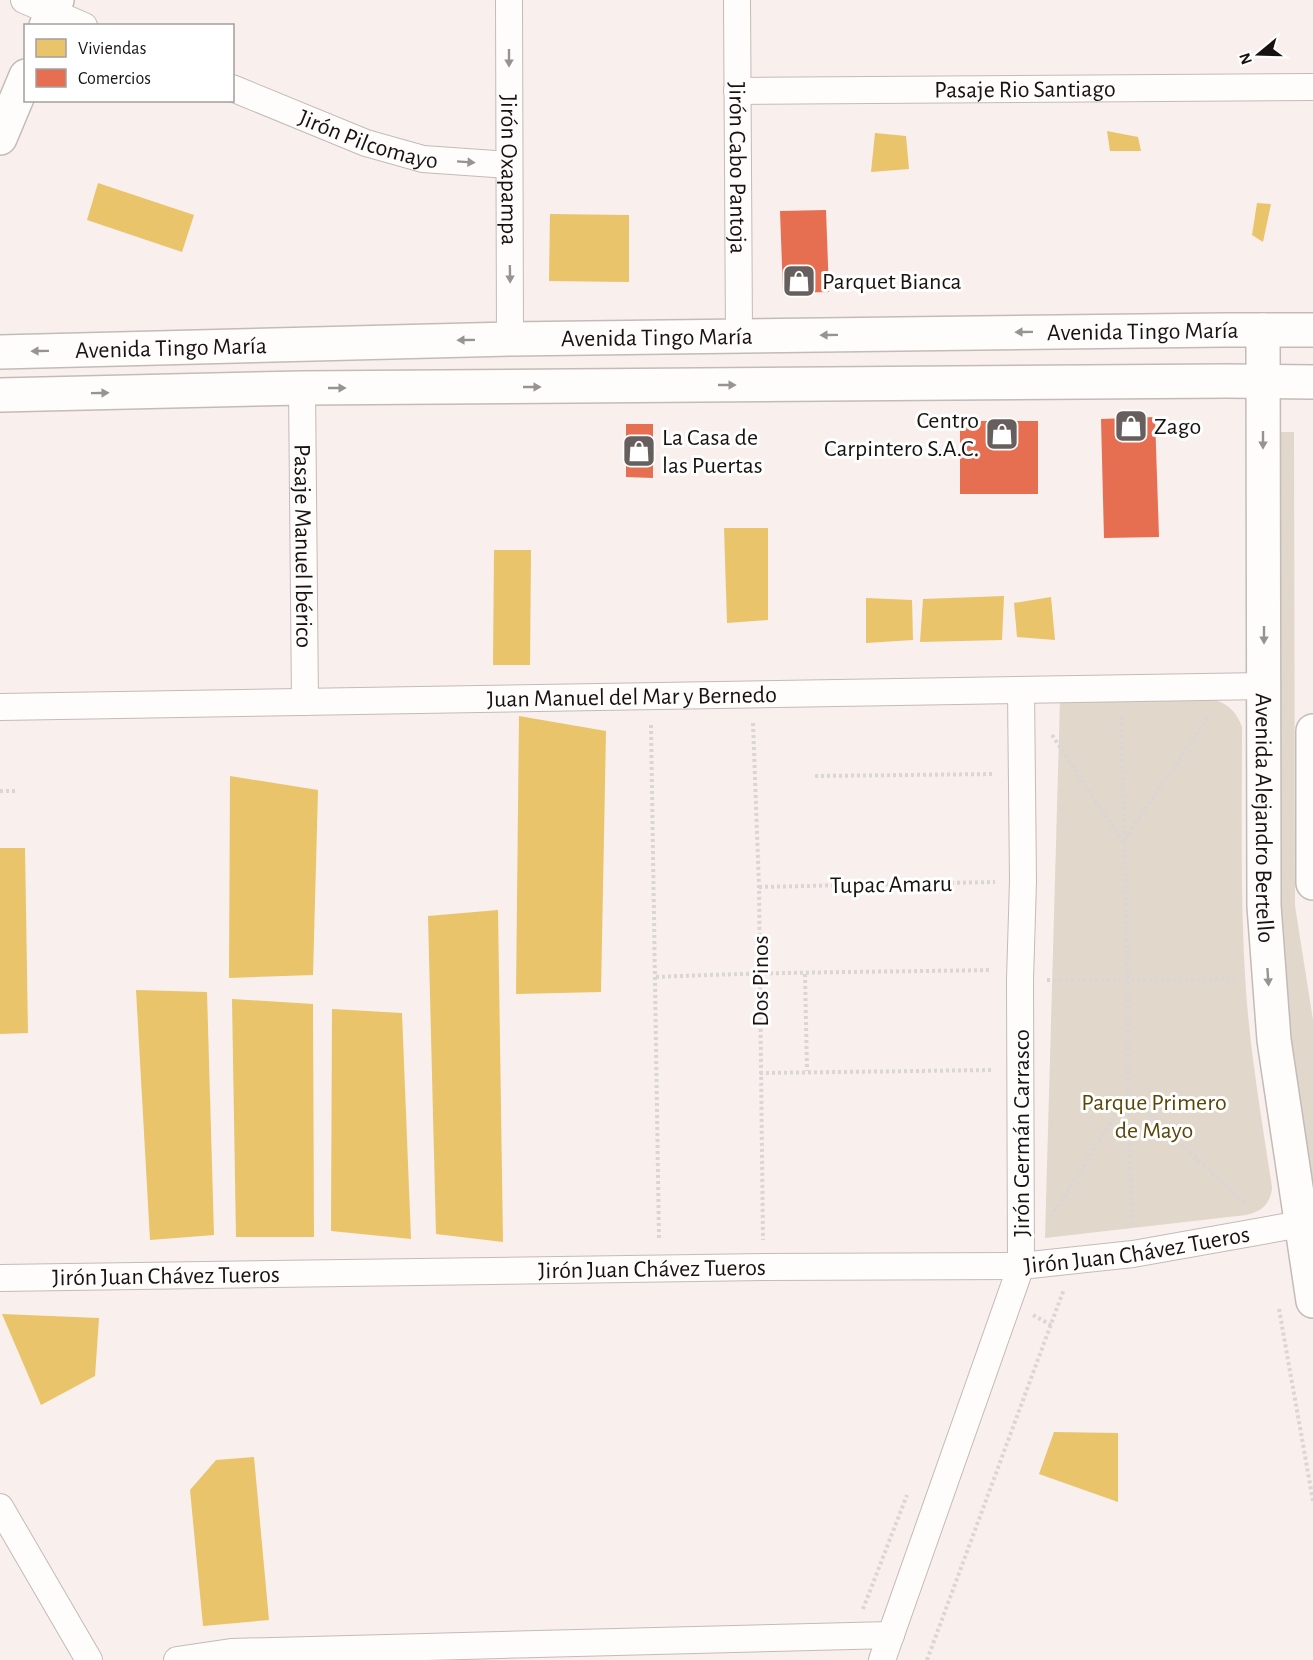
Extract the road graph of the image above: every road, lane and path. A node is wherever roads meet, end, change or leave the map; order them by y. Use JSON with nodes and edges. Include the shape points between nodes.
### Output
{"nodes":[{"id":1,"x":508,"y":0,"type":"edge"},
{"id":2,"x":737,"y":0,"type":"edge"},
{"id":3,"x":45,"y":9,"type":"edge"},
{"id":4,"x":79,"y":24,"type":"edge"},
{"id":5,"x":24,"y":81,"type":"edge"},
{"id":6,"x":1313,"y":87,"type":"edge"},
{"id":7,"x":234,"y":88,"type":"edge"},
{"id":8,"x":738,"y":91,"type":"junction"},
{"id":9,"x":0,"y":138,"type":"edge"},
{"id":10,"x":508,"y":165,"type":"junction"},
{"id":11,"x":1263,"y":330,"type":"junction"},
{"id":12,"x":1313,"y":330,"type":"edge"},
{"id":13,"x":739,"y":336,"type":"junction"},
{"id":14,"x":510,"y":339,"type":"junction"},
{"id":15,"x":0,"y":352,"type":"edge"},
{"id":16,"x":1264,"y":382,"type":"junction"},
{"id":17,"x":1313,"y":382,"type":"edge"},
{"id":18,"x":302,"y":388,"type":"junction"},
{"id":19,"x":0,"y":395,"type":"edge"},
{"id":20,"x":1229,"y":686,"type":"junction"},
{"id":21,"x":1264,"y":686,"type":"junction"},
{"id":22,"x":1120,"y":689,"type":"junction"},
{"id":23,"x":1021,"y":690,"type":"junction"},
{"id":24,"x":752,"y":695,"type":"junction"},
{"id":25,"x":652,"y":697,"type":"junction"},
{"id":26,"x":305,"y":702,"type":"junction"},
{"id":27,"x":0,"y":707,"type":"edge"},
{"id":28,"x":1313,"y":731,"type":"edge"},
{"id":29,"x":1023,"y":774,"type":"junction"},
{"id":30,"x":815,"y":776,"type":"dead end"},
{"id":31,"x":0,"y":791,"type":"edge"},
{"id":32,"x":17,"y":791,"type":"dead end"},
{"id":33,"x":1124,"y":842,"type":"junction"},
{"id":34,"x":1023,"y":881,"type":"junction"},
{"id":35,"x":1313,"y":883,"type":"edge"},
{"id":36,"x":759,"y":887,"type":"junction"},
{"id":37,"x":760,"y":972,"type":"junction"},
{"id":38,"x":805,"y":974,"type":"junction"},
{"id":39,"x":1020,"y":975,"type":"junction"},
{"id":40,"x":656,"y":977,"type":"junction"},
{"id":41,"x":1268,"y":979,"type":"junction"},
{"id":42,"x":1128,"y":980,"type":"junction"},
{"id":43,"x":1021,"y":1070,"type":"junction"},
{"id":44,"x":807,"y":1071,"type":"junction"},
{"id":45,"x":760,"y":1073,"type":"junction"},
{"id":46,"x":1128,"y":1095,"type":"junction"},
{"id":47,"x":1287,"y":1227,"type":"junction"},
{"id":48,"x":1133,"y":1254,"type":"junction"},
{"id":49,"x":1075,"y":1260,"type":"junction"},
{"id":50,"x":1021,"y":1266,"type":"junction"},
{"id":51,"x":764,"y":1267,"type":"junction"},
{"id":52,"x":659,"y":1269,"type":"junction"},
{"id":53,"x":0,"y":1278,"type":"edge"},
{"id":54,"x":1313,"y":1301,"type":"edge"},
{"id":55,"x":0,"y":1507,"type":"edge"},
{"id":56,"x":891,"y":1635,"type":"junction"},
{"id":57,"x":89,"y":1660,"type":"edge"},
{"id":58,"x":177,"y":1660,"type":"edge"},
{"id":59,"x":882,"y":1660,"type":"edge"},
{"id":60,"x":927,"y":1660,"type":"edge"}],
"edges":[{"from":1,"to":10,"type":"street","name":"Jirón Oxapampa","one_way":true},
{"from":2,"to":8,"type":"street","name":"Jirón Cabo Pantoja"},
{"from":3,"to":4,"type":"street"},
{"from":5,"to":9,"type":"main road"},
{"from":6,"to":8,"type":"street","name":"Pasaje Rio Santiago"},
{"from":7,"to":10,"type":"street","name":"Jirón Pilcomayo","one_way":true,"via":[[377,147],[423,159]]},
{"from":8,"to":13,"type":"street","name":"Jirón Cabo Pantoja"},
{"from":10,"to":14,"type":"street","name":"Jirón Oxapampa","one_way":true},
{"from":11,"to":12,"type":"main road","name":"Avenida Tingo María"},
{"from":11,"to":13,"type":"main road","name":"Avenida Tingo María","one_way":true},
{"from":11,"to":16,"type":"main road","name":"Avenida Alejandro Bertello"},
{"from":13,"to":14,"type":"main road","name":"Avenida Tingo María"},
{"from":14,"to":15,"type":"main road","name":"Avenida Tingo María","one_way":true},
{"from":16,"to":17,"type":"main road","name":"Avenida Tingo María"},
{"from":18,"to":16,"type":"main road","name":"Avenida Tingo María","one_way":true},
{"from":16,"to":21,"type":"main road","name":"Avenida Alejandro Bertello","one_way":true},
{"from":19,"to":18,"type":"main road","name":"Avenida Tingo María","one_way":true},
{"from":18,"to":26,"type":"street","name":"Pasaje Manuel Ibérico"},
{"from":20,"to":21,"type":"street","name":"Juan Manuel del Mar y Bernedo"},
{"from":20,"to":22,"type":"street","name":"Juan Manuel del Mar y Bernedo"},
{"from":20,"to":33,"type":"path"},
{"from":21,"to":41,"type":"main road","name":"Avenida Alejandro Bertello","one_way":true,"via":[[1264,906]]},
{"from":22,"to":23,"type":"street","name":"Juan Manuel del Mar y Bernedo"},
{"from":22,"to":33,"type":"path"},
{"from":23,"to":24,"type":"street","name":"Juan Manuel del Mar y Bernedo"},
{"from":23,"to":29,"type":"street","name":"Jirón Germán Carrasco"},
{"from":23,"to":33,"type":"path"},
{"from":24,"to":25,"type":"street","name":"Juan Manuel del Mar y Bernedo"},
{"from":24,"to":36,"type":"path","name":"Dos Pinos"},
{"from":25,"to":26,"type":"street","name":"Juan Manuel del Mar y Bernedo"},
{"from":25,"to":40,"type":"path"},
{"from":26,"to":27,"type":"street","name":"Juan Manuel del Mar y Bernedo"},
{"from":28,"to":35,"type":"main road","name":"Avenida Alejandro Bertello"},
{"from":29,"to":30,"type":"path"},
{"from":29,"to":34,"type":"street","name":"Jirón Germán Carrasco"},
{"from":31,"to":32,"type":"path"},
{"from":33,"to":42,"type":"path"},
{"from":34,"to":36,"type":"path","name":"Tupac Amaru"},
{"from":34,"to":39,"type":"street","name":"Jirón Germán Carrasco"},
{"from":36,"to":37,"type":"path","name":"Dos Pinos"},
{"from":37,"to":38,"type":"path"},
{"from":37,"to":40,"type":"path"},
{"from":37,"to":45,"type":"path","name":"Dos Pinos"},
{"from":38,"to":39,"type":"path"},
{"from":38,"to":44,"type":"path"},
{"from":39,"to":42,"type":"path"},
{"from":39,"to":43,"type":"street","name":"Jirón Germán Carrasco"},
{"from":40,"to":52,"type":"path"},
{"from":41,"to":42,"type":"path"},
{"from":41,"to":47,"type":"main road","name":"Avenida Alejandro Bertello"},
{"from":42,"to":46,"type":"path"},
{"from":43,"to":44,"type":"path"},
{"from":43,"to":50,"type":"street","name":"Jirón Germán Carrasco"},
{"from":44,"to":45,"type":"path"},
{"from":45,"to":51,"type":"path","name":"Dos Pinos"},
{"from":46,"to":47,"type":"path"},
{"from":46,"to":48,"type":"path"},
{"from":46,"to":50,"type":"path"},
{"from":47,"to":48,"type":"street","name":"Jirón Juan Chávez Tueros"},
{"from":47,"to":54,"type":"main road","name":"Avenida Alejandro Bertello"},
{"from":48,"to":49,"type":"street","name":"Jirón Juan Chávez Tueros"},
{"from":49,"to":50,"type":"street","name":"Jirón Juan Chávez Tueros"},
{"from":49,"to":60,"type":"path"},
{"from":50,"to":51,"type":"street","name":"Jirón Juan Chávez Tueros"},
{"from":50,"to":56,"type":"street","name":"Jirón Germán Carrasco"},
{"from":51,"to":52,"type":"street","name":"Jirón Juan Chávez Tueros"},
{"from":52,"to":53,"type":"street","name":"Jirón Juan Chávez Tueros"},
{"from":55,"to":57,"type":"street"},
{"from":56,"to":58,"type":"street","via":[[231,1652]]},
{"from":56,"to":59,"type":"street","name":"Jirón Germán Carrasco"}]}
